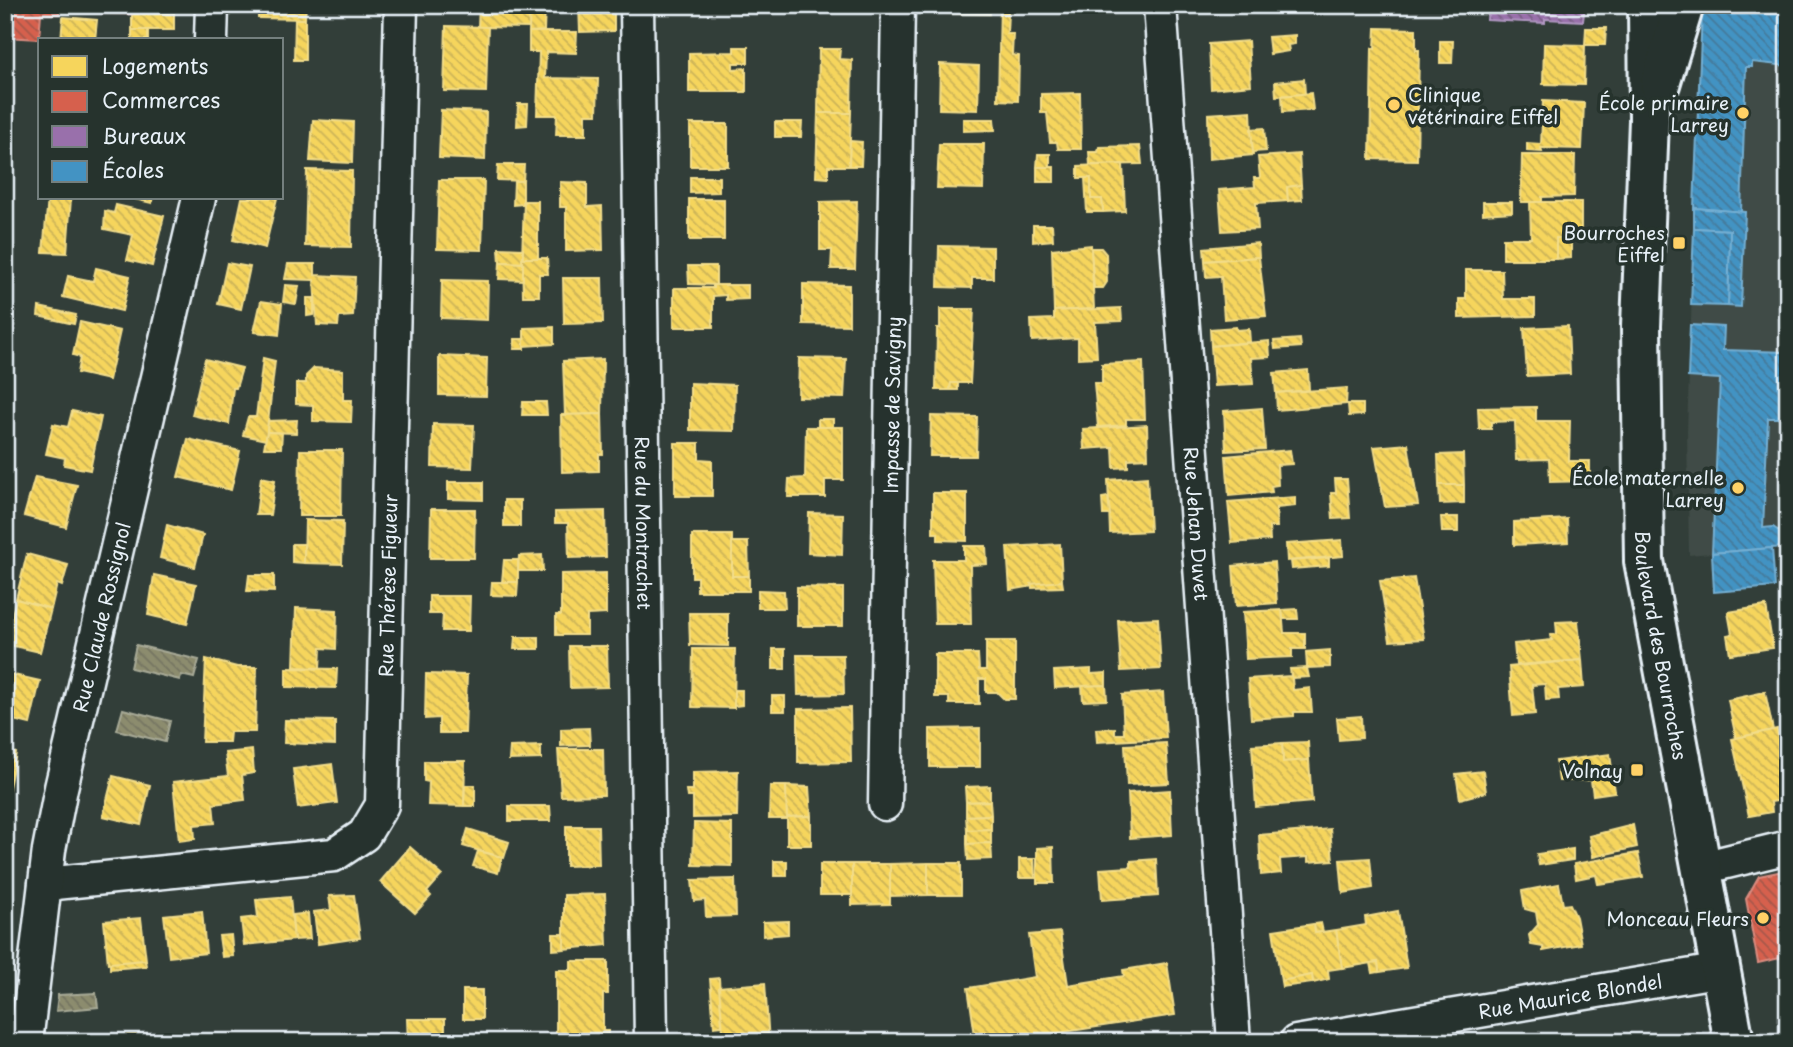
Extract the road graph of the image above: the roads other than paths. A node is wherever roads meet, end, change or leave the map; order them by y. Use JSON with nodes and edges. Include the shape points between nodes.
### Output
{"nodes":[{"id":1,"x":212,"y":5,"type":"edge"},
{"id":2,"x":401,"y":5,"type":"edge"},
{"id":3,"x":637,"y":5,"type":"edge"},
{"id":4,"x":898,"y":5,"type":"edge"},
{"id":5,"x":1160,"y":5,"type":"edge"},
{"id":6,"x":1648,"y":5,"type":"edge"},
{"id":7,"x":1671,"y":5,"type":"edge"},
{"id":8,"x":1684,"y":5,"type":"edge"},
{"id":9,"x":211,"y":38,"type":"edge"},
{"id":10,"x":1660,"y":83,"type":"junction"},
{"id":11,"x":1649,"y":120,"type":"junction"},
{"id":12,"x":199,"y":200,"type":"edge"},
{"id":13,"x":886,"y":804,"type":"dead end"},
{"id":14,"x":1788,"y":847,"type":"edge"},
{"id":15,"x":1702,"y":868,"type":"junction"},
{"id":16,"x":45,"y":884,"type":"junction"},
{"id":17,"x":1722,"y":970,"type":"junction"},
{"id":18,"x":26,"y":1042,"type":"edge"},
{"id":19,"x":650,"y":1042,"type":"edge"},
{"id":20,"x":1234,"y":1042,"type":"edge"},
{"id":21,"x":1296,"y":1042,"type":"edge"},
{"id":22,"x":1734,"y":1042,"type":"edge"}],
"edges":[{"from":1,"to":9,"type":"street"},
{"from":2,"to":16,"type":"street","name":"Rue Thérèse Figueur","via":[[382,805],[364,835],[334,855]]},
{"from":3,"to":19,"type":"street","name":"Rue du Montrachet"},
{"from":4,"to":13,"type":"street","name":"Impasse de Savigny"},
{"from":5,"to":20,"type":"street","name":"Rue Jehan Duvet"},
{"from":6,"to":11,"type":"main road","name":"Boulevard des Bourroches"},
{"from":7,"to":10,"type":"main road","name":"Boulevard des Bourroches"},
{"from":8,"to":10,"type":"main road","name":"Boulevard des Bourroches"},
{"from":10,"to":11,"type":"main road","name":"Boulevard des Bourroches"},
{"from":11,"to":15,"type":"main road","name":"Boulevard des Bourroches","via":[[1641,326],[1644,561]]},
{"from":12,"to":16,"type":"street","name":"Rue Claude Rossignol","via":[[61,788]]},
{"from":14,"to":15,"type":"street"},
{"from":15,"to":17,"type":"main road","name":"Boulevard des Bourroches"},
{"from":16,"to":18,"type":"street","name":"Rue Claude Rossignol"},
{"from":17,"to":21,"type":"street","name":"Rue Maurice Blondel"},
{"from":17,"to":22,"type":"main road","name":"Boulevard des Bourroches"}]}
